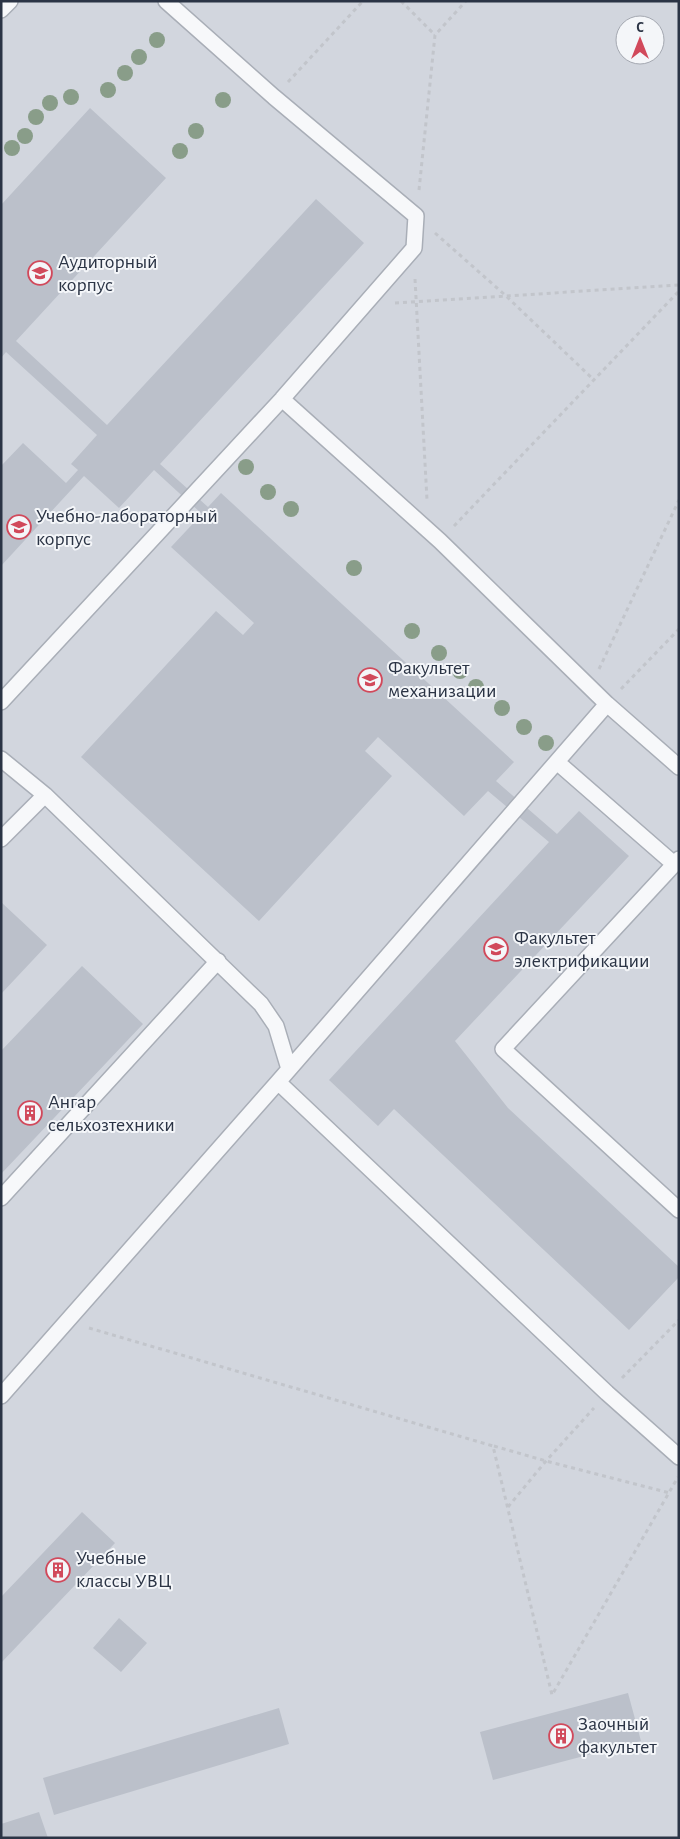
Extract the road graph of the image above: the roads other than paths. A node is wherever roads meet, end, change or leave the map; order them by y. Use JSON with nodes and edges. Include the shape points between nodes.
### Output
{"nodes":[{"id":1,"x":10,"y":1,"type":"edge"},
{"id":2,"x":166,"y":1,"type":"edge"},
{"id":3,"x":1,"y":10,"type":"edge"},
{"id":4,"x":282,"y":399,"type":"junction"},
{"id":5,"x":1,"y":702,"type":"edge"},
{"id":6,"x":607,"y":704,"type":"junction"},
{"id":7,"x":1,"y":759,"type":"edge"},
{"id":8,"x":557,"y":762,"type":"junction"},
{"id":9,"x":679,"y":767,"type":"edge"},
{"id":10,"x":45,"y":795,"type":"junction"},
{"id":11,"x":1,"y":839,"type":"edge"},
{"id":12,"x":676,"y":861,"type":"edge"},
{"id":13,"x":218,"y":961,"type":"junction"},
{"id":14,"x":289,"y":1069,"type":"junction"},
{"id":15,"x":278,"y":1082,"type":"junction"},
{"id":16,"x":1,"y":1198,"type":"edge"},
{"id":17,"x":679,"y":1210,"type":"edge"},
{"id":18,"x":3,"y":1390,"type":"edge"},
{"id":19,"x":679,"y":1457,"type":"edge"}],
"edges":[{"from":1,"to":3,"type":"lane"},
{"from":2,"to":4,"type":"lane","via":[[416,216],[414,248]]},
{"from":4,"to":5,"type":"lane"},
{"from":4,"to":6,"type":"lane","via":[[434,536]]},
{"from":6,"to":8,"type":"lane"},
{"from":6,"to":9,"type":"lane"},
{"from":7,"to":10,"type":"lane"},
{"from":8,"to":12,"type":"lane"},
{"from":8,"to":14,"type":"lane"},
{"from":10,"to":11,"type":"lane"},
{"from":10,"to":13,"type":"lane"},
{"from":12,"to":17,"type":"lane","via":[[504,1049]]},
{"from":13,"to":14,"type":"lane","via":[[261,1004],[276,1026]]},
{"from":13,"to":16,"type":"lane"},
{"from":14,"to":15,"type":"lane"},
{"from":15,"to":18,"type":"lane"},
{"from":15,"to":19,"type":"lane"}]}
